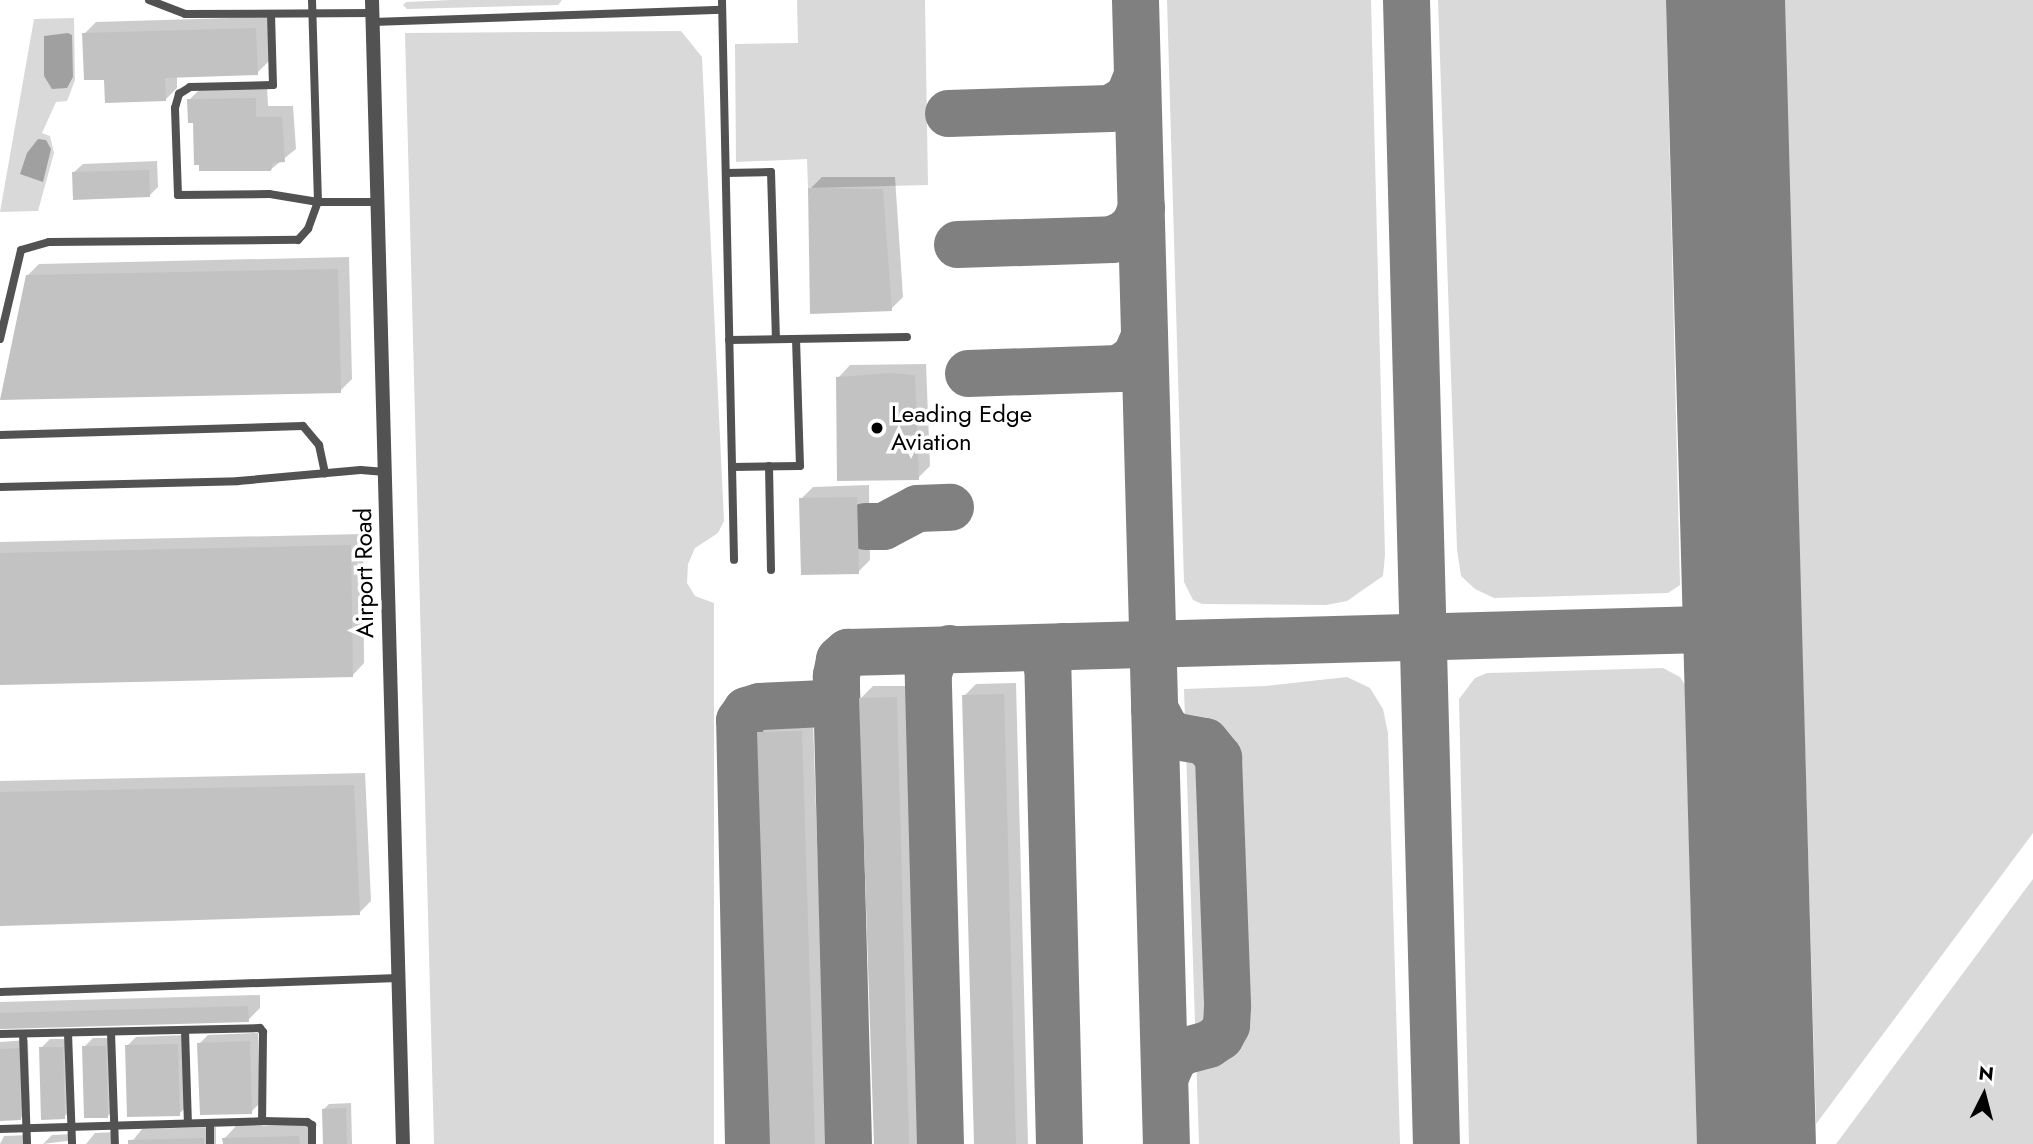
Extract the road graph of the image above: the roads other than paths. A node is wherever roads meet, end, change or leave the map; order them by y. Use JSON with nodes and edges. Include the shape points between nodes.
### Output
{"nodes":[{"id":1,"x":149,"y":0,"type":"edge"},
{"id":2,"x":312,"y":0,"type":"edge"},
{"id":3,"x":722,"y":0,"type":"edge"},
{"id":4,"x":722,"y":10,"type":"junction"},
{"id":5,"x":373,"y":12,"type":"edge"},
{"id":6,"x":271,"y":14,"type":"junction"},
{"id":7,"x":312,"y":14,"type":"junction"},
{"id":8,"x":726,"y":173,"type":"junction"},
{"id":9,"x":318,"y":202,"type":"junction"},
{"id":10,"x":378,"y":202,"type":"junction"},
{"id":11,"x":907,"y":337,"type":"dead end"},
{"id":12,"x":0,"y":339,"type":"edge"},
{"id":13,"x":776,"y":339,"type":"junction"},
{"id":14,"x":729,"y":340,"type":"junction"},
{"id":15,"x":796,"y":341,"type":"junction"},
{"id":16,"x":0,"y":435,"type":"edge"},
{"id":17,"x":769,"y":466,"type":"junction"},
{"id":18,"x":732,"y":467,"type":"junction"},
{"id":19,"x":385,"y":471,"type":"junction"},
{"id":20,"x":325,"y":473,"type":"junction"},
{"id":21,"x":0,"y":487,"type":"edge"},
{"id":22,"x":734,"y":561,"type":"dead end"},
{"id":23,"x":771,"y":570,"type":"dead end"},
{"id":24,"x":398,"y":978,"type":"junction"},
{"id":25,"x":0,"y":992,"type":"edge"},
{"id":26,"x":185,"y":1030,"type":"junction"},
{"id":27,"x":111,"y":1032,"type":"junction"},
{"id":28,"x":68,"y":1033,"type":"junction"},
{"id":29,"x":0,"y":1034,"type":"edge"},
{"id":30,"x":23,"y":1034,"type":"junction"},
{"id":31,"x":262,"y":1121,"type":"junction"},
{"id":32,"x":188,"y":1123,"type":"junction"},
{"id":33,"x":209,"y":1123,"type":"junction"},
{"id":34,"x":114,"y":1125,"type":"junction"},
{"id":35,"x":71,"y":1127,"type":"junction"},
{"id":36,"x":27,"y":1128,"type":"junction"},
{"id":37,"x":0,"y":1129,"type":"edge"},
{"id":38,"x":27,"y":1144,"type":"edge"},
{"id":39,"x":72,"y":1144,"type":"edge"},
{"id":40,"x":115,"y":1144,"type":"edge"},
{"id":41,"x":210,"y":1144,"type":"edge"},
{"id":42,"x":312,"y":1144,"type":"edge"},
{"id":43,"x":403,"y":1144,"type":"edge"}],
"edges":[{"from":1,"to":6,"type":"lane","via":[[185,14]]},
{"from":2,"to":7,"type":"lane"},
{"from":3,"to":4,"type":"lane"},
{"from":4,"to":5,"type":"lane"},
{"from":4,"to":8,"type":"lane"},
{"from":5,"to":7,"type":"lane"},
{"from":5,"to":10,"type":"street","name":"Airport Road"},
{"from":6,"to":7,"type":"lane"},
{"from":6,"to":9,"type":"lane","via":[[273,85],[190,87],[179,94],[175,108],[178,195],[269,194]]},
{"from":7,"to":9,"type":"lane"},
{"from":8,"to":13,"type":"lane","via":[[771,172]]},
{"from":8,"to":14,"type":"lane"},
{"from":9,"to":10,"type":"lane"},
{"from":9,"to":12,"type":"lane","via":[[308,229],[298,240],[48,242],[21,250]]},
{"from":10,"to":19,"type":"street","name":"Airport Road"},
{"from":11,"to":15,"type":"lane"},
{"from":13,"to":14,"type":"lane"},
{"from":13,"to":15,"type":"lane"},
{"from":14,"to":18,"type":"lane"},
{"from":15,"to":17,"type":"lane","via":[[800,466]]},
{"from":16,"to":20,"type":"lane","via":[[303,426],[318,446]]},
{"from":17,"to":18,"type":"lane"},
{"from":17,"to":23,"type":"lane"},
{"from":18,"to":22,"type":"lane"},
{"from":19,"to":20,"type":"lane"},
{"from":19,"to":24,"type":"street","name":"Airport Road"},
{"from":20,"to":21,"type":"lane","via":[[238,481]]},
{"from":24,"to":25,"type":"lane"},
{"from":24,"to":43,"type":"street","name":"Airport Road"},
{"from":26,"to":27,"type":"lane"},
{"from":26,"to":31,"type":"lane","via":[[260,1028]]},
{"from":26,"to":32,"type":"lane"},
{"from":27,"to":28,"type":"lane"},
{"from":27,"to":34,"type":"lane"},
{"from":28,"to":30,"type":"lane"},
{"from":28,"to":35,"type":"lane"},
{"from":29,"to":30,"type":"lane"},
{"from":30,"to":36,"type":"lane"},
{"from":31,"to":33,"type":"lane"},
{"from":31,"to":42,"type":"lane","via":[[307,1122],[312,1125]]},
{"from":32,"to":33,"type":"lane"},
{"from":32,"to":34,"type":"lane"},
{"from":33,"to":41,"type":"lane"},
{"from":34,"to":35,"type":"lane"},
{"from":34,"to":40,"type":"lane"},
{"from":35,"to":36,"type":"lane"},
{"from":35,"to":39,"type":"lane"},
{"from":36,"to":37,"type":"lane"},
{"from":36,"to":38,"type":"lane"}]}
